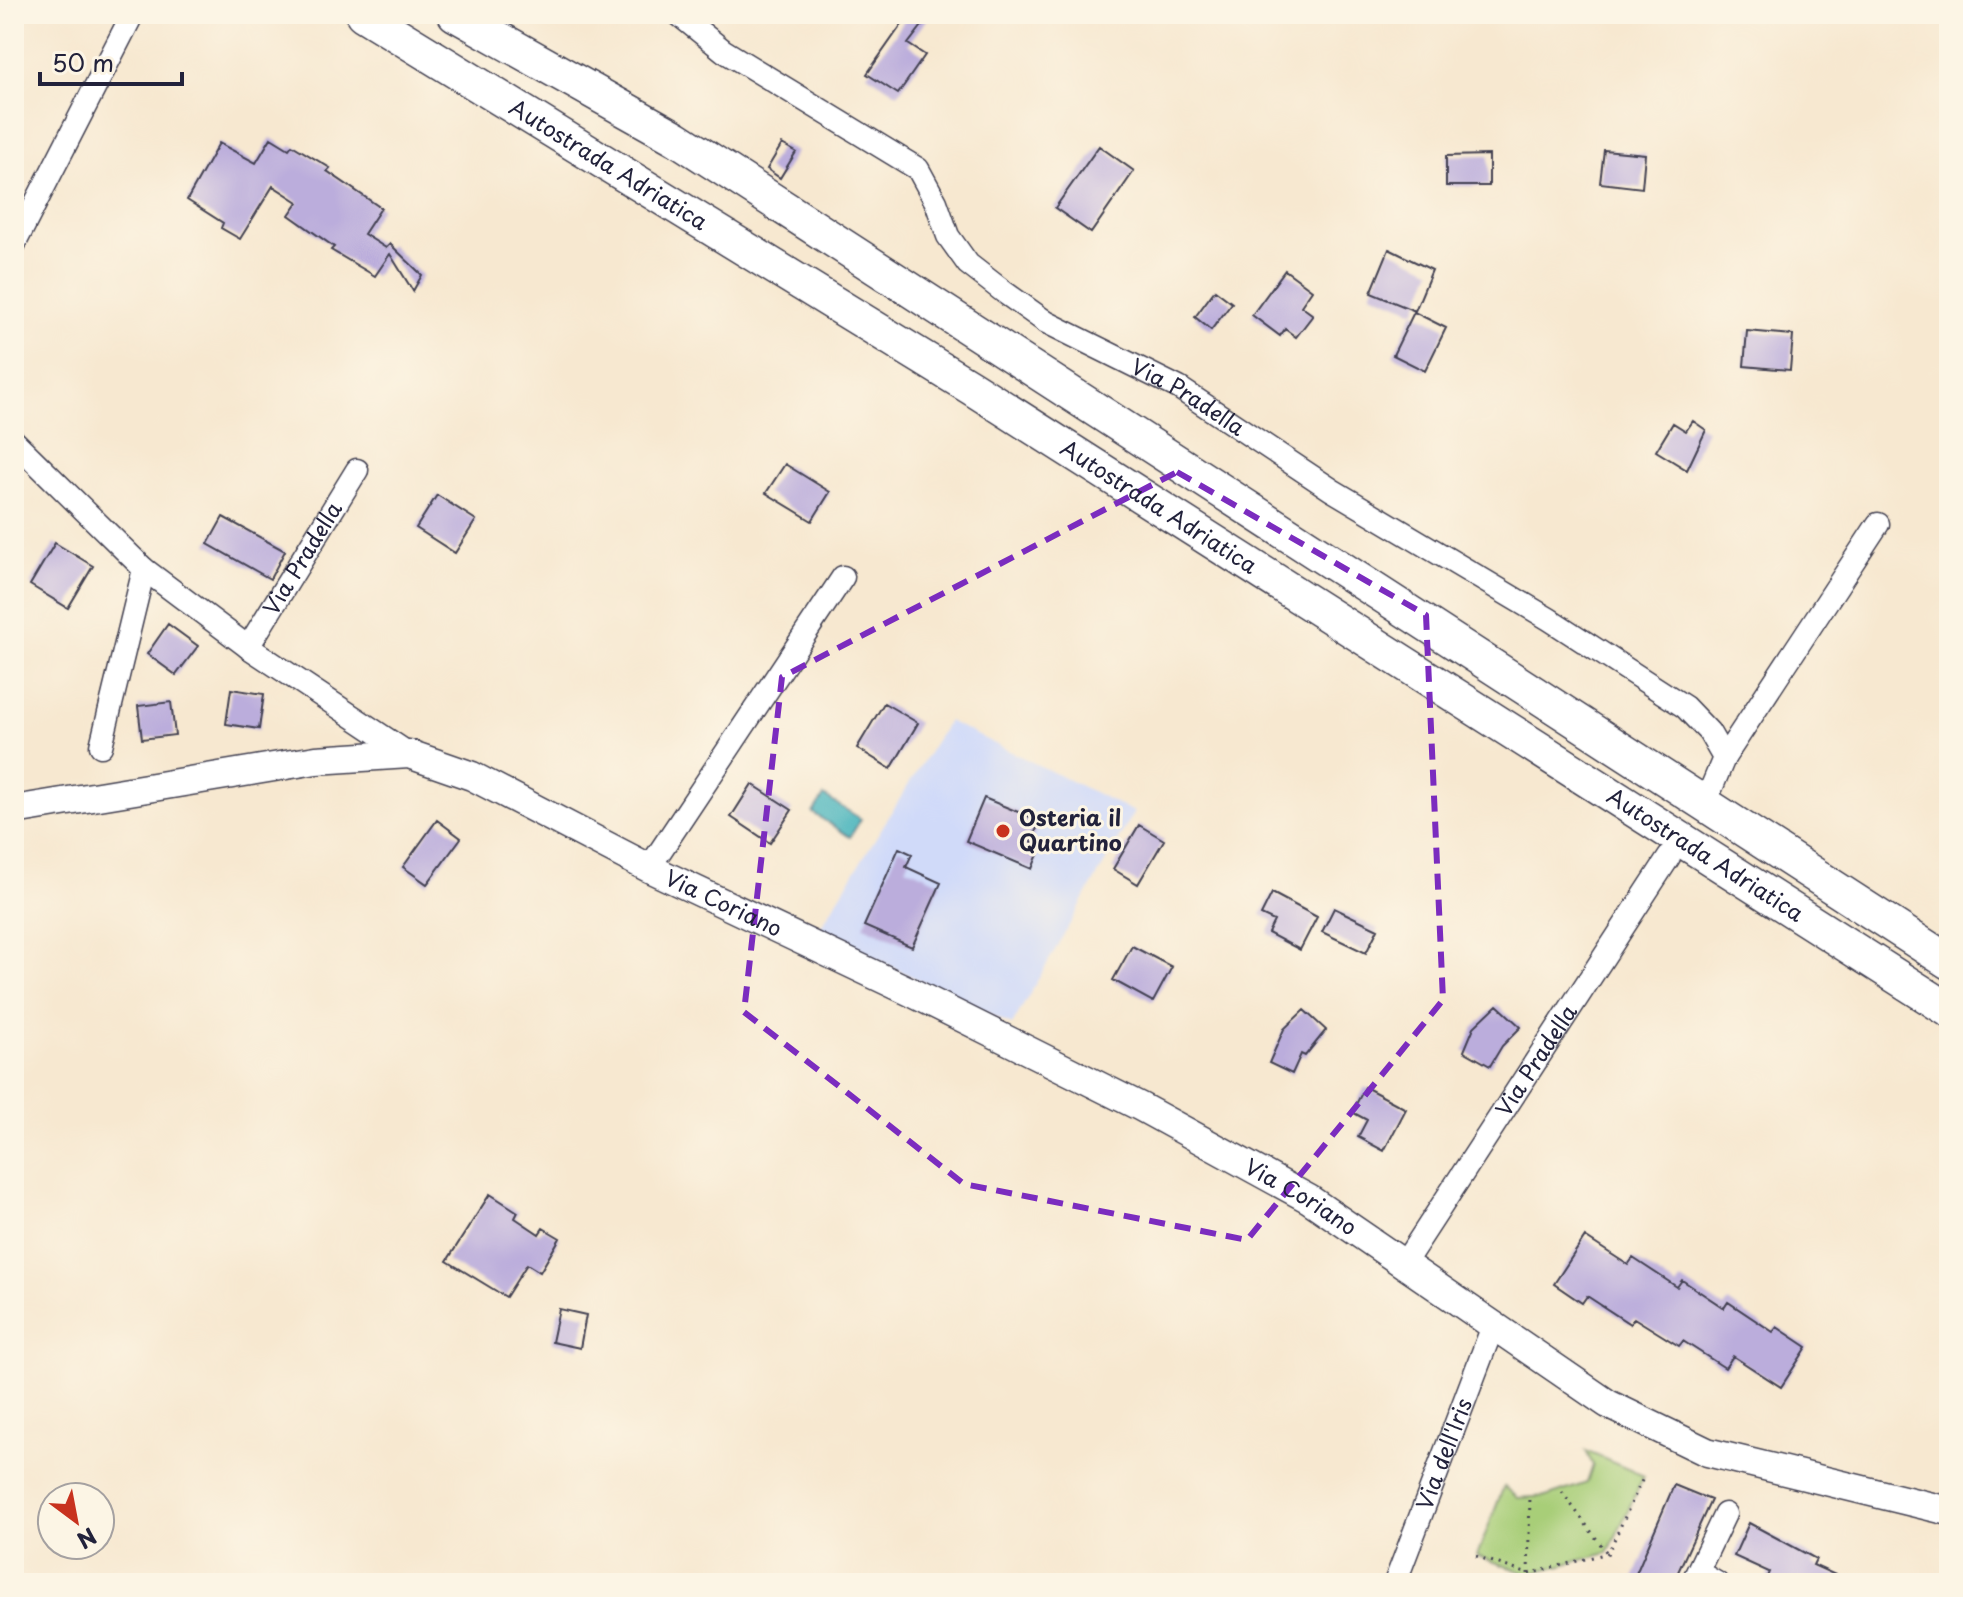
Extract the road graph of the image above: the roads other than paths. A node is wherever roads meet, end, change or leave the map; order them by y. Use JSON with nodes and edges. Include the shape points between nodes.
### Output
{"nodes":[{"id":1,"x":363,"y":14,"type":"edge"},
{"id":2,"x":455,"y":14,"type":"edge"},
{"id":3,"x":678,"y":14,"type":"edge"},
{"id":4,"x":131,"y":17,"type":"dead end"},
{"id":5,"x":14,"y":245,"type":"edge"},
{"id":6,"x":14,"y":441,"type":"edge"},
{"id":7,"x":357,"y":470,"type":"dead end"},
{"id":8,"x":1878,"y":524,"type":"dead end"},
{"id":9,"x":144,"y":569,"type":"junction"},
{"id":10,"x":843,"y":577,"type":"dead end"},
{"id":11,"x":248,"y":647,"type":"junction"},
{"id":12,"x":101,"y":746,"type":"dead end"},
{"id":13,"x":409,"y":754,"type":"junction"},
{"id":14,"x":1724,"y":758,"type":"junction"},
{"id":15,"x":1711,"y":789,"type":"dead end"},
{"id":16,"x":14,"y":810,"type":"edge"},
{"id":17,"x":1669,"y":857,"type":"dead end"},
{"id":18,"x":649,"y":868,"type":"junction"},
{"id":19,"x":1949,"y":962,"type":"edge"},
{"id":20,"x":1949,"y":1010,"type":"edge"},
{"id":21,"x":1403,"y":1265,"type":"junction"},
{"id":22,"x":1493,"y":1326,"type":"junction"},
{"id":23,"x":1949,"y":1511,"type":"edge"},
{"id":24,"x":1725,"y":1514,"type":"dead end"},
{"id":25,"x":1702,"y":1579,"type":"edge"},
{"id":26,"x":1395,"y":1583,"type":"edge"}],
"edges":[{"from":1,"to":20,"type":"highway","name":"Autostrada Adriatica","via":[[985,396]]},
{"from":2,"to":19,"type":"highway","name":"Autostrada Adriatica","via":[[676,138]]},
{"from":3,"to":14,"type":"street","name":"Via Pradella","via":[[724,51],[918,169],[961,255],[1046,322],[1179,388],[1332,490],[1586,643],[1685,707]]},
{"from":4,"to":5,"type":"street"},
{"from":6,"to":9,"type":"street"},
{"from":7,"to":11,"type":"street","name":"Via Pradella"},
{"from":8,"to":14,"type":"street"},
{"from":9,"to":11,"type":"street"},
{"from":9,"to":12,"type":"street"},
{"from":10,"to":18,"type":"street","name":"Via Coriano"},
{"from":11,"to":13,"type":"street"},
{"from":13,"to":16,"type":"main road","name":"Via Coriano","via":[[316,760]]},
{"from":13,"to":18,"type":"main road","name":"Via Coriano","via":[[472,776]]},
{"from":14,"to":15,"type":"street"},
{"from":17,"to":21,"type":"street","name":"Via Pradella"},
{"from":18,"to":21,"type":"main road","name":"Via Coriano","via":[[1141,1107],[1309,1199]]},
{"from":21,"to":22,"type":"main road","name":"Via Coriano"},
{"from":22,"to":23,"type":"main road","name":"Via Coriano","via":[[1608,1404],[1707,1452]]},
{"from":22,"to":26,"type":"street","name":"Via dell'Iris"},
{"from":24,"to":25,"type":"street"}]}
